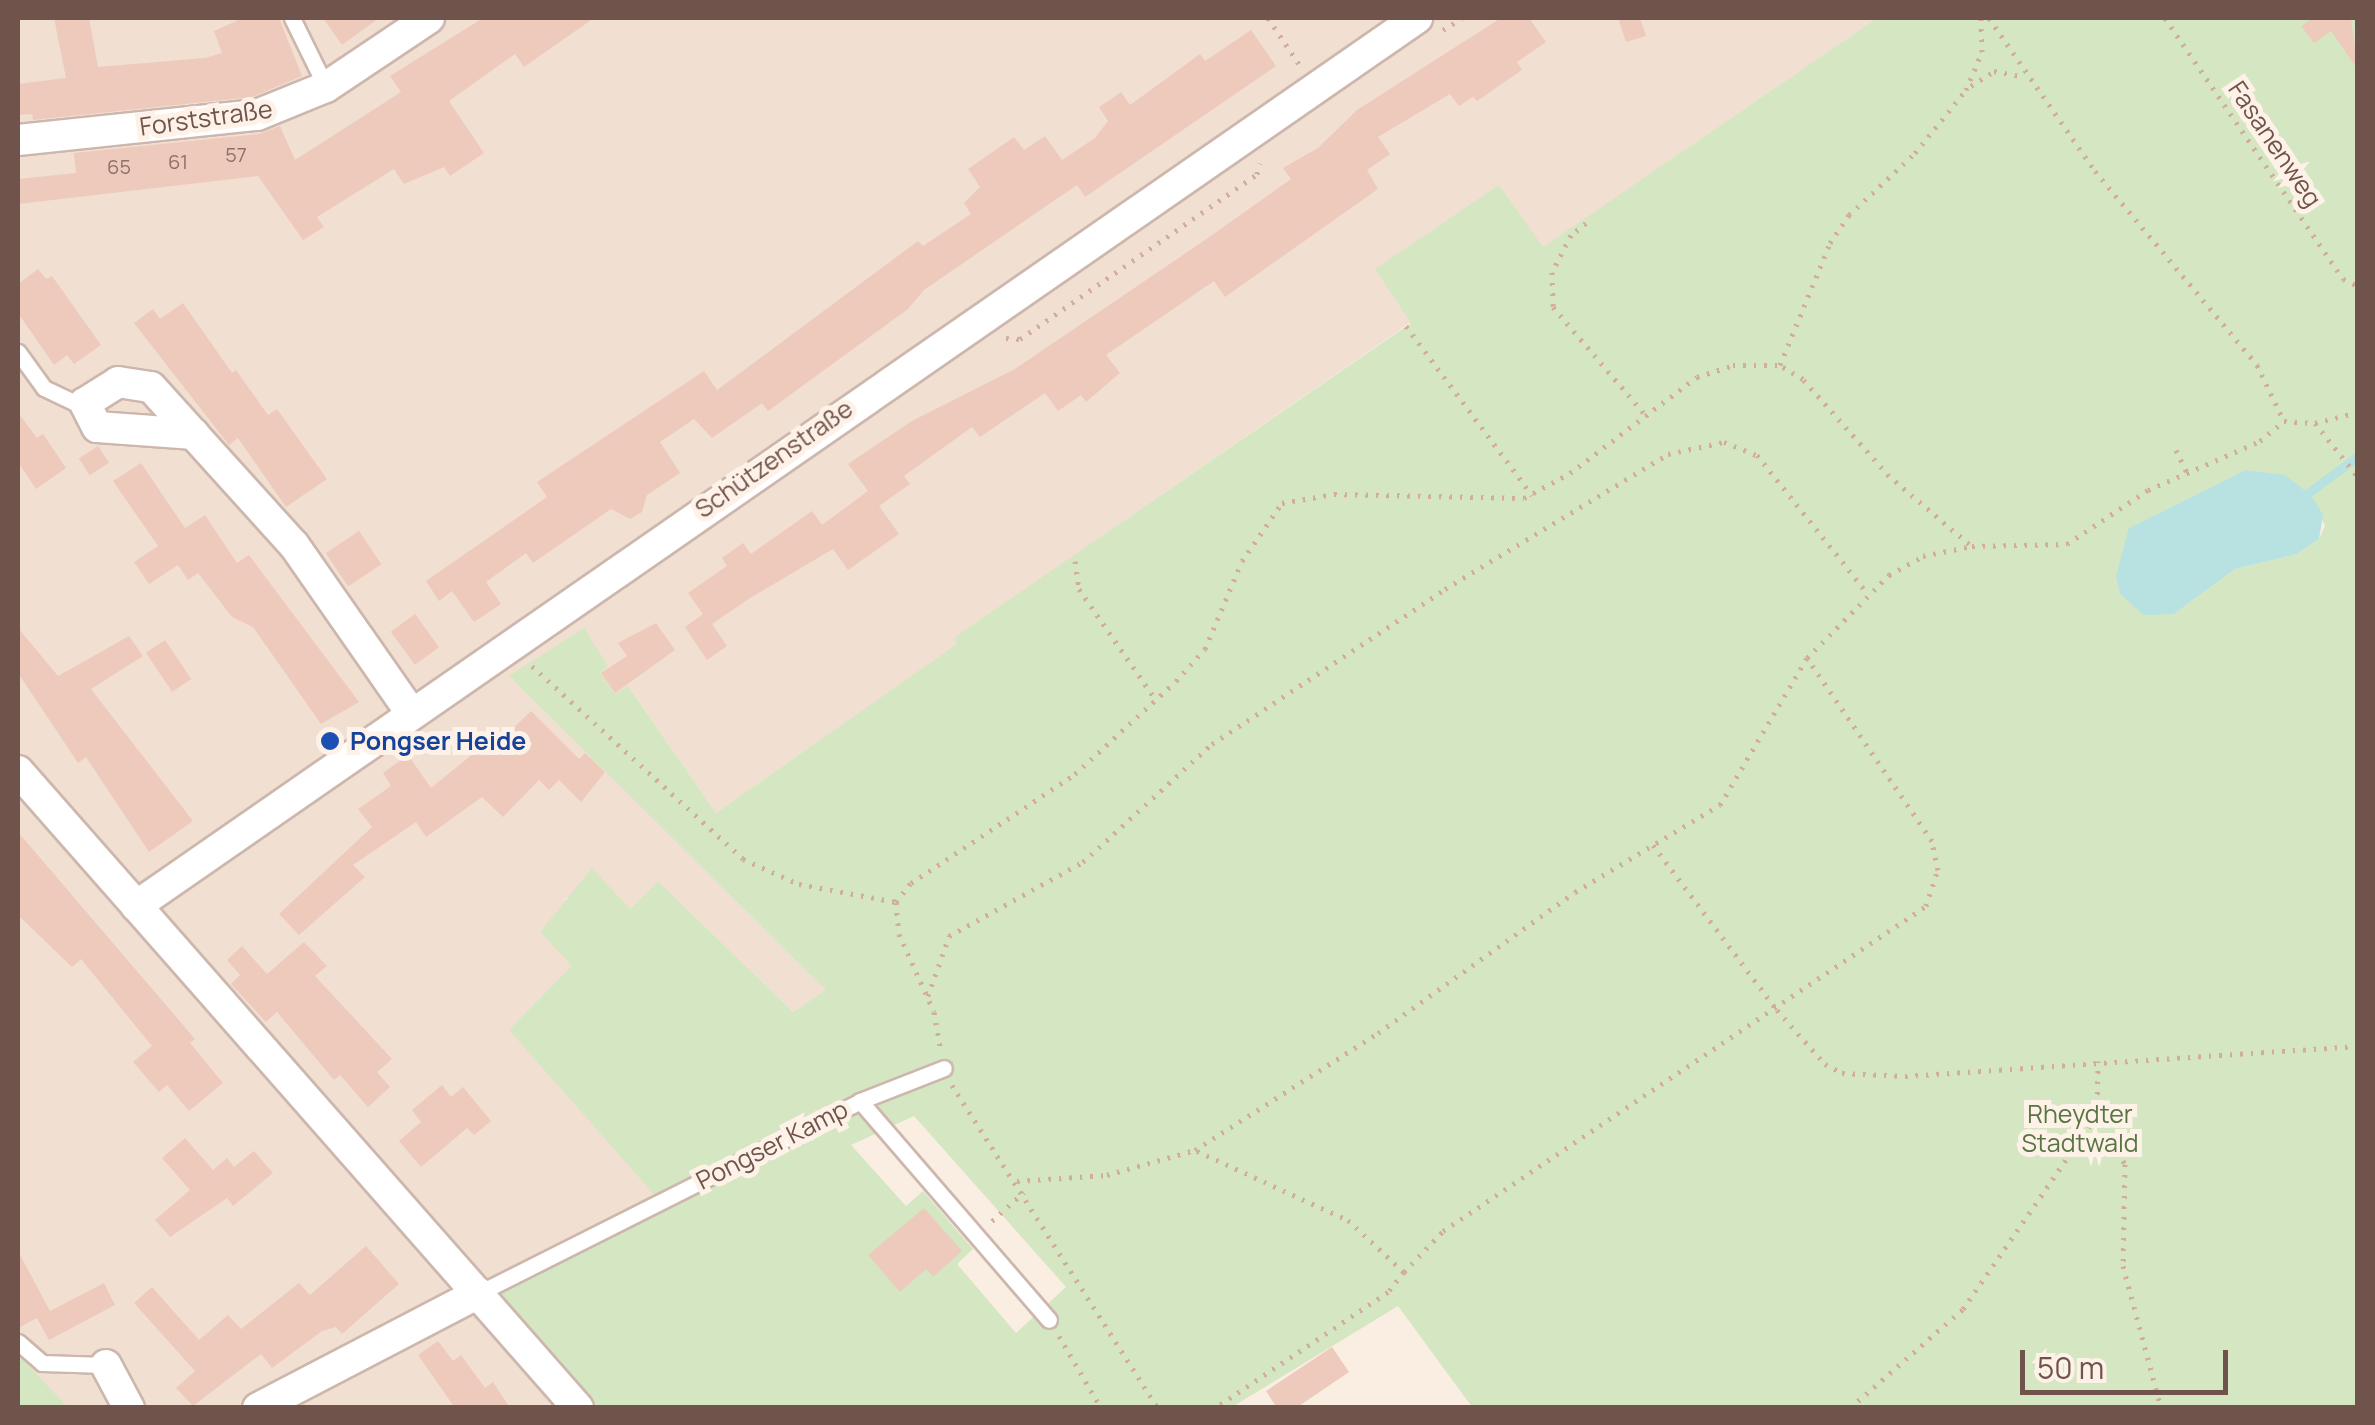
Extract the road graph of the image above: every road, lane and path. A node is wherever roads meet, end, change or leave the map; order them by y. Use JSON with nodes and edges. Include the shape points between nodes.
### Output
{"nodes":[{"id":1,"x":292,"y":18,"type":"edge"},
{"id":2,"x":429,"y":18,"type":"edge"},
{"id":3,"x":1268,"y":18,"type":"edge"},
{"id":4,"x":1417,"y":18,"type":"edge"},
{"id":5,"x":1980,"y":18,"type":"edge"},
{"id":6,"x":1989,"y":18,"type":"edge"},
{"id":7,"x":2165,"y":18,"type":"edge"},
{"id":8,"x":2026,"y":78,"type":"junction"},
{"id":9,"x":326,"y":88,"type":"junction"},
{"id":10,"x":1315,"y":88,"type":"junction"},
{"id":11,"x":1966,"y":90,"type":"junction"},
{"id":12,"x":18,"y":140,"type":"edge"},
{"id":13,"x":1586,"y":223,"type":"dead end"},
{"id":14,"x":2357,"y":286,"type":"edge"},
{"id":15,"x":1406,"y":326,"type":"dead end"},
{"id":16,"x":18,"y":352,"type":"edge"},
{"id":17,"x":1780,"y":365,"type":"junction"},
{"id":18,"x":84,"y":407,"type":"junction"},
{"id":19,"x":2358,"y":412,"type":"edge"},
{"id":20,"x":1644,"y":413,"type":"junction"},
{"id":21,"x":2284,"y":422,"type":"junction"},
{"id":22,"x":2314,"y":423,"type":"junction"},
{"id":23,"x":194,"y":434,"type":"junction"},
{"id":24,"x":2176,"y":450,"type":"dead end"},
{"id":25,"x":2187,"y":473,"type":"junction"},
{"id":26,"x":2355,"y":475,"type":"edge"},
{"id":27,"x":1532,"y":496,"type":"junction"},
{"id":28,"x":1972,"y":546,"type":"junction"},
{"id":29,"x":1075,"y":561,"type":"dead end"},
{"id":30,"x":1868,"y":594,"type":"junction"},
{"id":31,"x":511,"y":640,"type":"junction"},
{"id":32,"x":1807,"y":658,"type":"junction"},
{"id":33,"x":1156,"y":700,"type":"junction"},
{"id":34,"x":411,"y":712,"type":"junction"},
{"id":35,"x":18,"y":771,"type":"edge"},
{"id":36,"x":1653,"y":845,"type":"junction"},
{"id":37,"x":896,"y":902,"type":"junction"},
{"id":38,"x":136,"y":906,"type":"junction"},
{"id":39,"x":928,"y":996,"type":"junction"},
{"id":40,"x":1778,"y":1010,"type":"junction"},
{"id":41,"x":2358,"y":1046,"type":"edge"},
{"id":42,"x":2098,"y":1061,"type":"junction"},
{"id":43,"x":944,"y":1068,"type":"junction"},
{"id":44,"x":860,"y":1101,"type":"junction"},
{"id":45,"x":2097,"y":1115,"type":"junction"},
{"id":46,"x":1195,"y":1150,"type":"junction"},
{"id":47,"x":1017,"y":1180,"type":"junction"},
{"id":48,"x":1024,"y":1192,"type":"junction"},
{"id":49,"x":979,"y":1234,"type":"junction"},
{"id":50,"x":1404,"y":1272,"type":"junction"},
{"id":51,"x":479,"y":1293,"type":"junction"},
{"id":52,"x":1050,"y":1320,"type":"joint"},
{"id":53,"x":18,"y":1342,"type":"edge"},
{"id":54,"x":106,"y":1366,"type":"joint"},
{"id":55,"x":129,"y":1408,"type":"edge"},
{"id":56,"x":258,"y":1408,"type":"edge"},
{"id":57,"x":578,"y":1408,"type":"edge"},
{"id":58,"x":1101,"y":1408,"type":"edge"},
{"id":59,"x":1158,"y":1408,"type":"edge"},
{"id":60,"x":1216,"y":1408,"type":"edge"},
{"id":61,"x":1850,"y":1408,"type":"edge"},
{"id":62,"x":2160,"y":1408,"type":"edge"}],
"edges":[{"from":1,"to":9,"type":"lane"},
{"from":2,"to":9,"type":"street","name":"Forststraße"},
{"from":3,"to":10,"type":"path"},
{"from":4,"to":10,"type":"street","name":"Schützenstraße"},
{"from":5,"to":11,"type":"path","via":[[1982,52]]},
{"from":6,"to":8,"type":"path"},
{"from":7,"to":14,"type":"path","name":"Fasanenweg","via":[[2343,280]]},
{"from":8,"to":11,"type":"path","via":[[1994,72]]},
{"from":8,"to":21,"type":"path","via":[[2136,224],[2257,365]]},
{"from":9,"to":12,"type":"street","name":"Forststraße","via":[[257,116]]},
{"from":10,"to":31,"type":"street","name":"Schützenstraße"},
{"from":11,"to":17,"type":"path","via":[[1914,153],[1849,215],[1817,272]]},
{"from":13,"to":20,"type":"path","via":[[1552,272],[1553,307]]},
{"from":15,"to":27,"type":"path"},
{"from":16,"to":18,"type":"lane","via":[[44,388]]},
{"from":17,"to":20,"type":"path","via":[[1733,366],[1697,377]]},
{"from":17,"to":28,"type":"path","via":[[1803,379],[1888,476]]},
{"from":18,"to":23,"type":"street","via":[[97,427]]},
{"from":18,"to":23,"type":"street","via":[[101,388],[139,382]]},
{"from":19,"to":22,"type":"path"},
{"from":20,"to":27,"type":"path"},
{"from":21,"to":22,"type":"path"},
{"from":21,"to":25,"type":"path","via":[[2260,441]]},
{"from":22,"to":26,"type":"path"},
{"from":23,"to":34,"type":"street","via":[[314,570]]},
{"from":24,"to":25,"type":"path"},
{"from":25,"to":28,"type":"path","via":[[2148,490],[2067,544]]},
{"from":27,"to":33,"type":"path","via":[[1334,494],[1282,503],[1248,550],[1204,648]]},
{"from":28,"to":30,"type":"path","via":[[1924,556]]},
{"from":29,"to":33,"type":"path","via":[[1078,588]]},
{"from":30,"to":32,"type":"path"},
{"from":30,"to":39,"type":"path","via":[[1757,455],[1724,442],[1668,454],[1444,589],[1367,647],[1212,744],[1083,862],[949,936]]},
{"from":31,"to":34,"type":"street","name":"Schützenstraße"},
{"from":31,"to":37,"type":"path","via":[[742,860],[799,884]]},
{"from":32,"to":36,"type":"path","via":[[1731,792]]},
{"from":32,"to":40,"type":"path","via":[[1932,841],[1938,870],[1926,906]]},
{"from":33,"to":37,"type":"path","via":[[1075,774],[910,884]]},
{"from":34,"to":38,"type":"street","name":"Schützenstraße"},
{"from":35,"to":38,"type":"street"},
{"from":36,"to":40,"type":"path"},
{"from":36,"to":46,"type":"path"},
{"from":37,"to":39,"type":"path","via":[[900,934]]},
{"from":38,"to":51,"type":"street"},
{"from":39,"to":43,"type":"path"},
{"from":40,"to":42,"type":"path","via":[[1825,1064],[1861,1076]]},
{"from":40,"to":50,"type":"path","via":[[1443,1231]]},
{"from":41,"to":42,"type":"path"},
{"from":42,"to":45,"type":"path"},
{"from":43,"to":44,"type":"lane"},
{"from":43,"to":47,"type":"path"},
{"from":44,"to":49,"type":"lane","name":"Pongser Kamp"},
{"from":44,"to":51,"type":"lane","name":"Pongser Kamp"},
{"from":45,"to":61,"type":"path","via":[[1962,1308]]},
{"from":45,"to":62,"type":"path","via":[[2125,1164],[2123,1266]]},
{"from":46,"to":47,"type":"path","via":[[1107,1176]]},
{"from":46,"to":50,"type":"path","via":[[1348,1220]]},
{"from":47,"to":48,"type":"path"},
{"from":48,"to":49,"type":"path"},
{"from":48,"to":59,"type":"path"},
{"from":49,"to":52,"type":"lane","name":"Pongser Kamp"},
{"from":50,"to":60,"type":"path","via":[[1388,1292]]},
{"from":51,"to":56,"type":"street","name":"Pongser Kamp"},
{"from":51,"to":57,"type":"street"},
{"from":52,"to":58,"type":"path"},
{"from":53,"to":54,"type":"lane","via":[[42,1363]]},
{"from":54,"to":55,"type":"street"}]}
